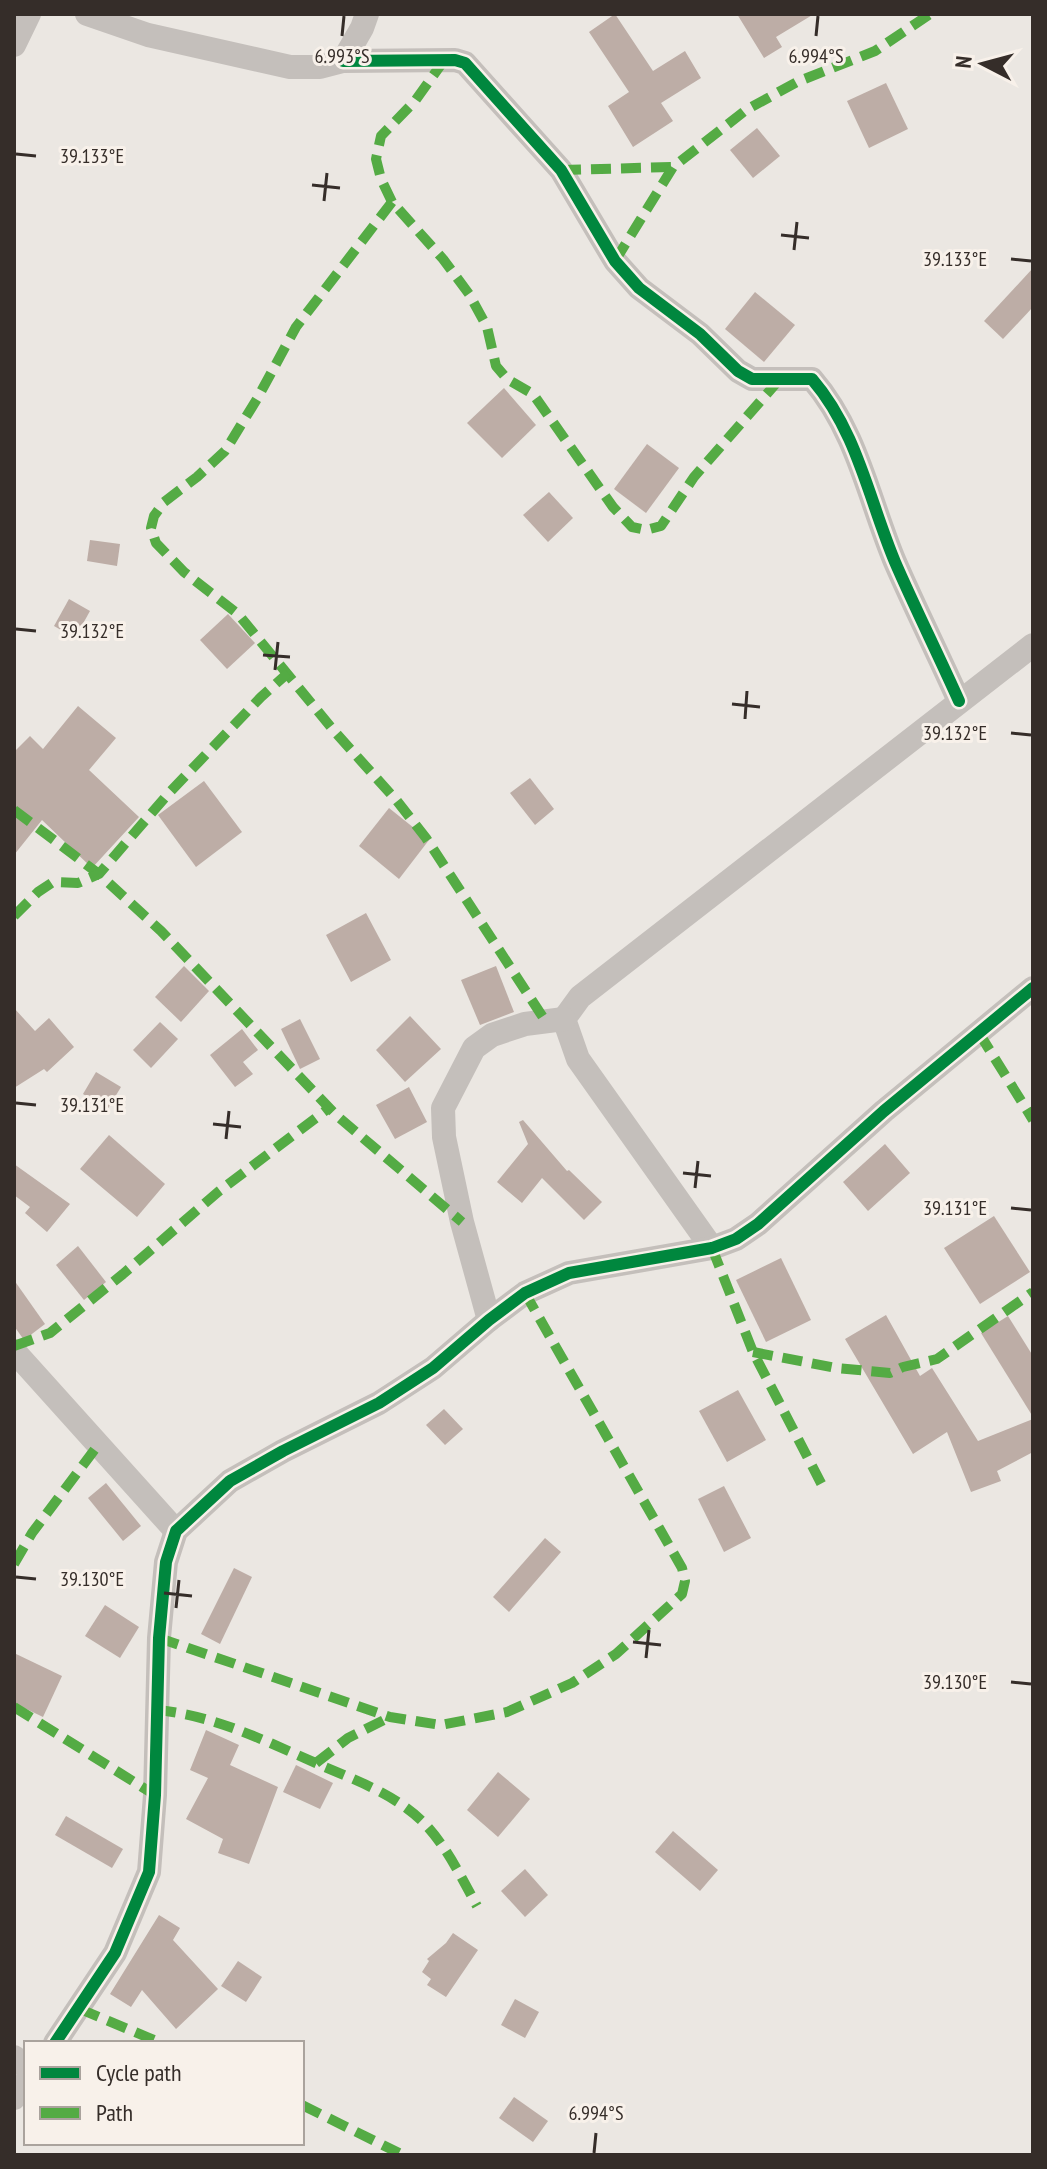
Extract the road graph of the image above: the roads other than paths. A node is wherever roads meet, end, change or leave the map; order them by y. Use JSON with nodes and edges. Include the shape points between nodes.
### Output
{"nodes":[{"id":1,"x":29,"y":14,"type":"edge"},
{"id":2,"x":87,"y":14,"type":"edge"},
{"id":3,"x":367,"y":14,"type":"edge"},
{"id":4,"x":14,"y":45,"type":"edge"},
{"id":5,"x":343,"y":61,"type":"junction"},
{"id":6,"x":1033,"y":645,"type":"edge"},
{"id":7,"x":959,"y":701,"type":"junction"},
{"id":8,"x":1033,"y":988,"type":"edge"},
{"id":9,"x":564,"y":1019,"type":"junction"},
{"id":10,"x":712,"y":1248,"type":"junction"},
{"id":11,"x":489,"y":1320,"type":"junction"},
{"id":12,"x":14,"y":1351,"type":"edge"},
{"id":13,"x":176,"y":1531,"type":"junction"},
{"id":14,"x":56,"y":2041,"type":"edge"}],
"edges":[{"from":1,"to":4,"type":"street"},
{"from":2,"to":5,"type":"street","via":[[148,35],[290,67]]},
{"from":3,"to":5,"type":"street"},
{"from":5,"to":7,"type":"street","via":[[465,63],[561,170],[615,261],[639,288],[752,379],[812,379],[857,458],[894,560]]},
{"from":6,"to":7,"type":"street"},
{"from":7,"to":9,"type":"street","via":[[580,997]]},
{"from":8,"to":10,"type":"street","via":[[758,1224]]},
{"from":9,"to":10,"type":"street","via":[[578,1059]]},
{"from":9,"to":11,"type":"street","via":[[525,1024],[492,1035],[474,1048],[443,1108],[456,1194]]},
{"from":10,"to":11,"type":"street","via":[[569,1273],[525,1293]]},
{"from":11,"to":13,"type":"street","via":[[433,1368],[379,1403],[230,1481]]},
{"from":12,"to":13,"type":"street"},
{"from":13,"to":14,"type":"street","via":[[166,1562],[159,1638],[149,1872],[115,1953]]}]}
